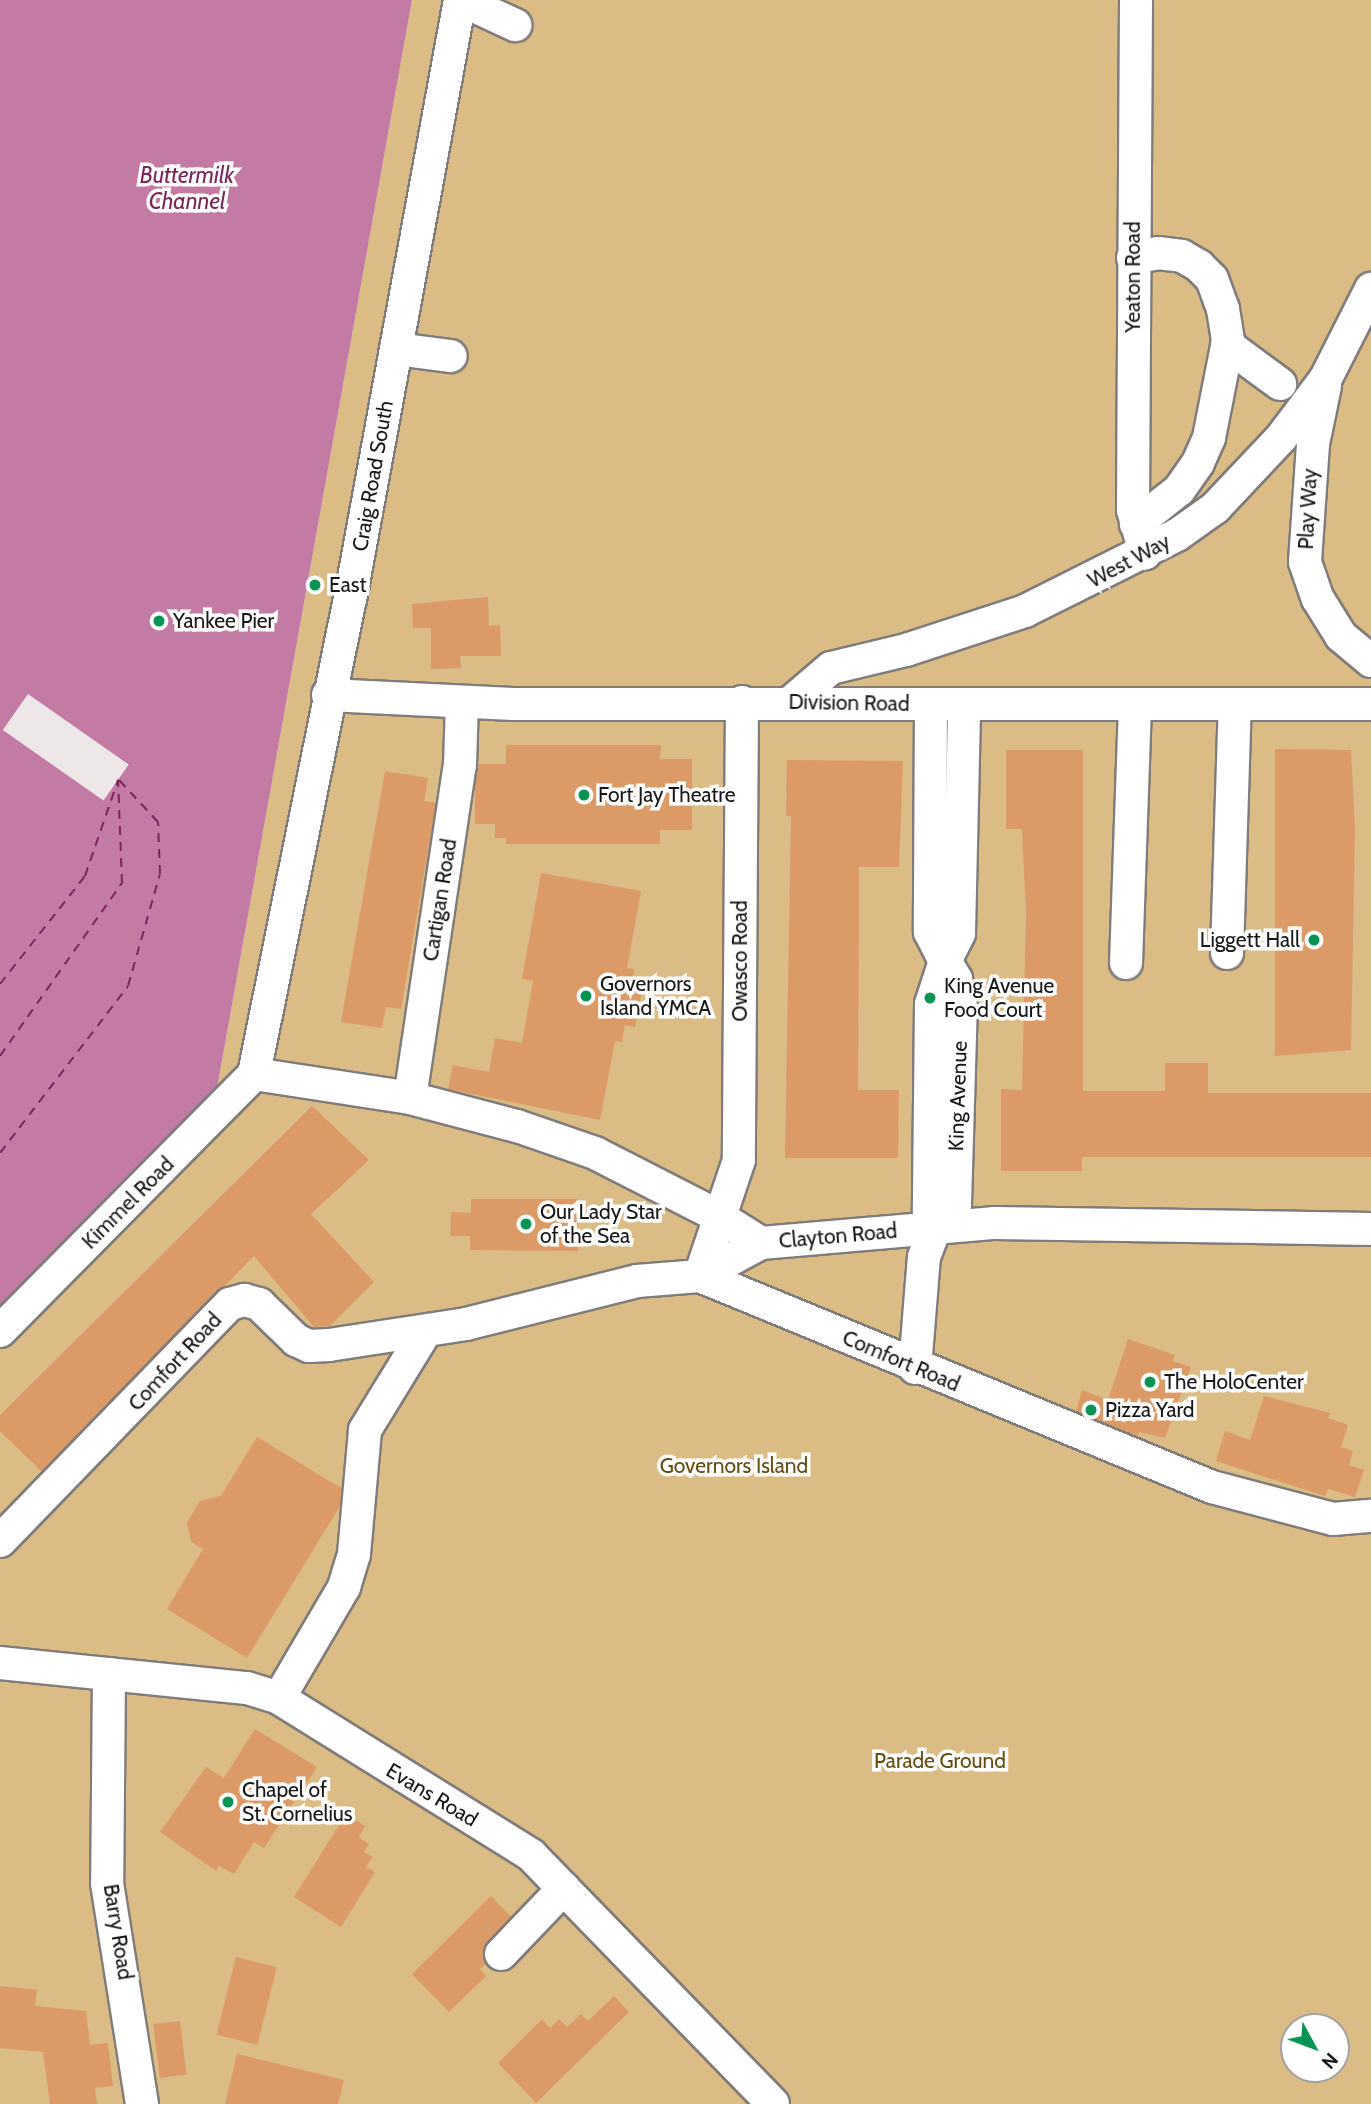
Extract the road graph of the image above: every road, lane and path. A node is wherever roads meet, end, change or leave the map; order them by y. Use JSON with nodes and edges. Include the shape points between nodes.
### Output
{"nodes":[{"id":1,"x":460,"y":0,"type":"edge"},
{"id":2,"x":1136,"y":0,"type":"edge"},
{"id":3,"x":514,"y":25,"type":"dead end"},
{"id":4,"x":1133,"y":258,"type":"junction"},
{"id":5,"x":1371,"y":289,"type":"edge"},
{"id":6,"x":1227,"y":345,"type":"junction"},
{"id":7,"x":396,"y":349,"type":"junction"},
{"id":8,"x":451,"y":356,"type":"dead end"},
{"id":9,"x":1326,"y":378,"type":"junction"},
{"id":10,"x":1280,"y":384,"type":"dead end"},
{"id":11,"x":1140,"y":539,"type":"junction"},
{"id":12,"x":1371,"y":661,"type":"edge"},
{"id":13,"x":328,"y":695,"type":"junction"},
{"id":14,"x":462,"y":702,"type":"junction"},
{"id":15,"x":741,"y":702,"type":"junction"},
{"id":16,"x":790,"y":703,"type":"junction"},
{"id":17,"x":931,"y":704,"type":"junction"},
{"id":18,"x":964,"y":704,"type":"junction"},
{"id":19,"x":1236,"y":704,"type":"junction"},
{"id":20,"x":1371,"y":704,"type":"edge"},
{"id":21,"x":1135,"y":705,"type":"junction"},
{"id":22,"x":1227,"y":953,"type":"dead end"},
{"id":23,"x":945,"y":961,"type":"junction"},
{"id":24,"x":1126,"y":963,"type":"dead end"},
{"id":25,"x":254,"y":1074,"type":"junction"},
{"id":26,"x":410,"y":1098,"type":"junction"},
{"id":27,"x":720,"y":1217,"type":"junction"},
{"id":28,"x":936,"y":1226,"type":"junction"},
{"id":29,"x":1367,"y":1231,"type":"edge"},
{"id":30,"x":761,"y":1243,"type":"junction"},
{"id":31,"x":700,"y":1276,"type":"junction"},
{"id":32,"x":0,"y":1331,"type":"edge"},
{"id":33,"x":425,"y":1332,"type":"junction"},
{"id":34,"x":915,"y":1368,"type":"junction"},
{"id":35,"x":1371,"y":1516,"type":"edge"},
{"id":36,"x":0,"y":1541,"type":"edge"},
{"id":37,"x":0,"y":1663,"type":"edge"},
{"id":38,"x":109,"y":1674,"type":"junction"},
{"id":39,"x":279,"y":1698,"type":"junction"},
{"id":40,"x":564,"y":1888,"type":"junction"},
{"id":41,"x":500,"y":1954,"type":"dead end"},
{"id":42,"x":142,"y":2104,"type":"edge"},
{"id":43,"x":773,"y":2104,"type":"edge"}],
"edges":[{"from":1,"to":3,"type":"street"},
{"from":1,"to":7,"type":"street","name":"Craig Road South"},
{"from":2,"to":4,"type":"street","name":"Yeaton Road"},
{"from":4,"to":6,"type":"street","via":[[1158,253],[1182,256],[1199,266],[1212,279],[1223,309]]},
{"from":4,"to":11,"type":"street","name":"Yeaton Road"},
{"from":5,"to":9,"type":"street","name":"West Way"},
{"from":6,"to":10,"type":"street"},
{"from":6,"to":11,"type":"street","via":[[1209,438],[1198,463]]},
{"from":7,"to":8,"type":"street"},
{"from":7,"to":13,"type":"street","name":"Craig Road South"},
{"from":9,"to":11,"type":"street","name":"West Way","via":[[1249,475],[1215,508]]},
{"from":9,"to":12,"type":"street","name":"Play Way","via":[[1313,444],[1305,562],[1318,599],[1341,636]]},
{"from":11,"to":16,"type":"street","name":"West Way","via":[[1025,611],[906,650],[831,668]]},
{"from":13,"to":14,"type":"street","name":"Division Road"},
{"from":13,"to":25,"type":"street","name":"Craig Road South"},
{"from":14,"to":15,"type":"street","name":"Division Road"},
{"from":14,"to":26,"type":"street","name":"Cartigan Road","via":[[460,765]]},
{"from":15,"to":16,"type":"street","name":"Division Road"},
{"from":15,"to":27,"type":"street","name":"Owasco Road","via":[[739,1160]]},
{"from":16,"to":17,"type":"street","name":"Division Road"},
{"from":17,"to":18,"type":"street","name":"Division Road"},
{"from":17,"to":23,"type":"street","name":"King Avenue","via":[[930,932]]},
{"from":18,"to":21,"type":"street","name":"Division Road"},
{"from":18,"to":23,"type":"street","via":[[959,933]]},
{"from":19,"to":20,"type":"street","name":"Division Road"},
{"from":19,"to":21,"type":"street","name":"Division Road"},
{"from":19,"to":22,"type":"street"},
{"from":21,"to":24,"type":"street"},
{"from":23,"to":28,"type":"street","name":"King Avenue","via":[[956,979],[961,1007],[955,1204]]},
{"from":25,"to":26,"type":"street","name":"Clayton Road"},
{"from":25,"to":32,"type":"street","name":"Kimmel Road"},
{"from":26,"to":27,"type":"street","name":"Clayton Road","via":[[595,1153]]},
{"from":27,"to":30,"type":"street","name":"Clayton Road"},
{"from":27,"to":31,"type":"street","name":"Owasco Road"},
{"from":28,"to":29,"type":"street","name":"Clayton Road"},
{"from":28,"to":30,"type":"street","name":"Clayton Road"},
{"from":28,"to":34,"type":"street","name":"King Avenue","via":[[924,1256]]},
{"from":30,"to":31,"type":"street"},
{"from":31,"to":33,"type":"street","name":"Comfort Road","via":[[637,1281]]},
{"from":31,"to":34,"type":"street","name":"Comfort Road"},
{"from":33,"to":36,"type":"street","name":"Comfort Road","via":[[309,1346],[296,1340],[259,1304],[244,1300],[230,1304]]},
{"from":33,"to":39,"type":"street","via":[[365,1430],[354,1554],[344,1587]]},
{"from":34,"to":35,"type":"street","name":"Comfort Road","via":[[1212,1488],[1322,1517]]},
{"from":37,"to":38,"type":"street","name":"Evans Road"},
{"from":38,"to":39,"type":"street","name":"Evans Road","via":[[247,1688]]},
{"from":38,"to":42,"type":"street","name":"Barry Road","via":[[107,1883]]},
{"from":39,"to":40,"type":"street","name":"Evans Road","via":[[531,1855]]},
{"from":40,"to":41,"type":"street"},
{"from":40,"to":43,"type":"street","name":"Evans Road"}]}
